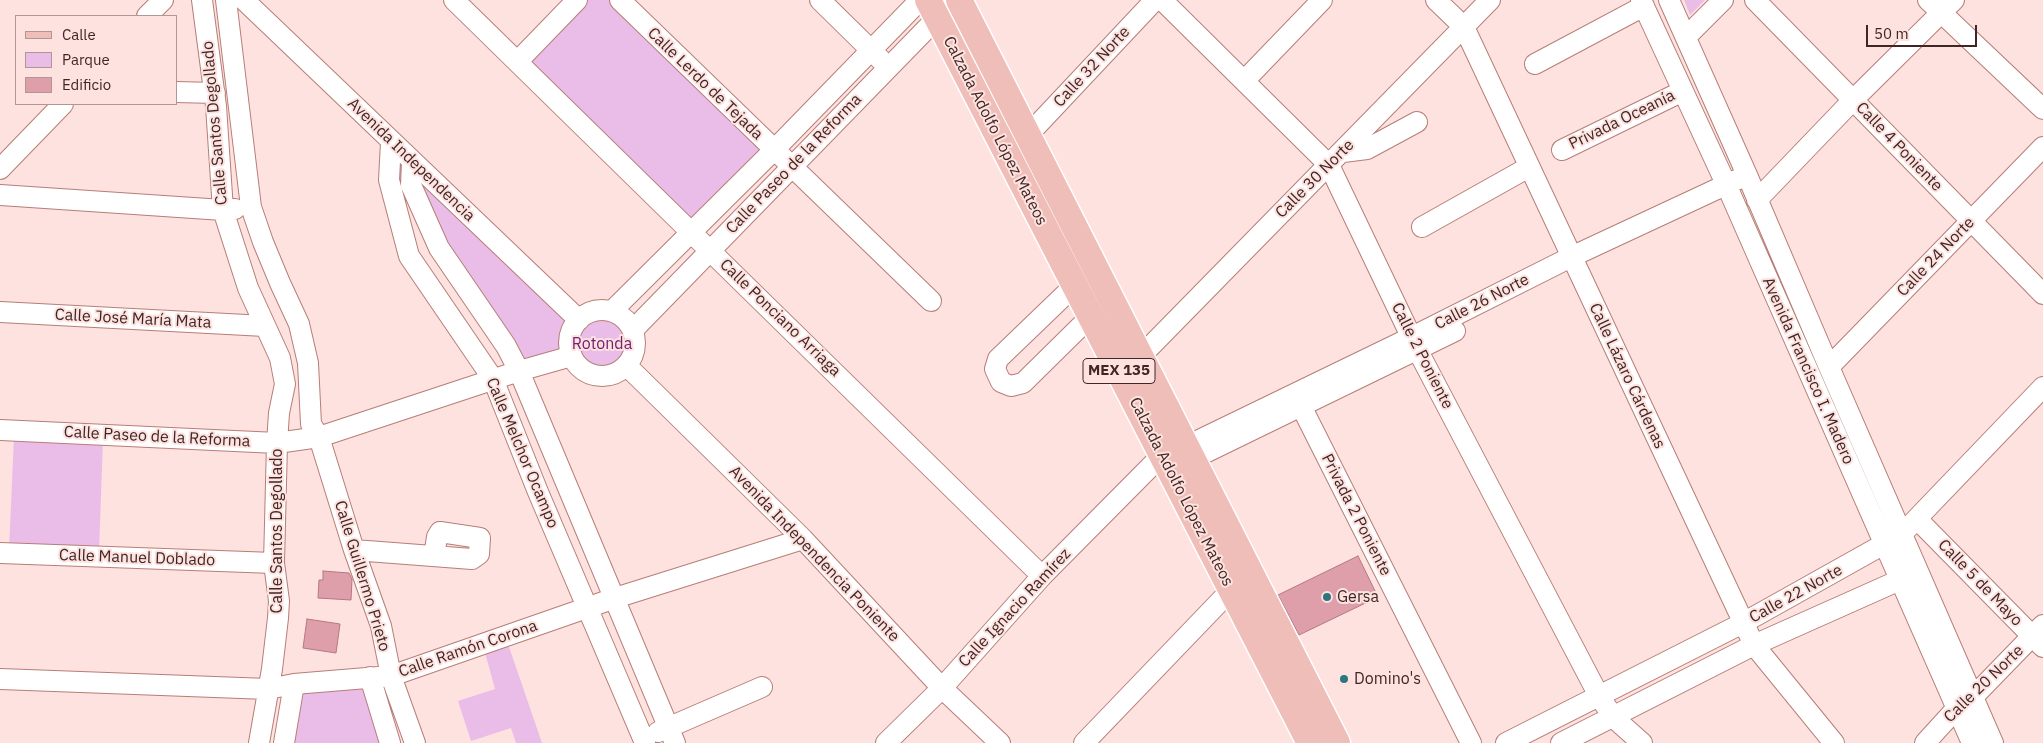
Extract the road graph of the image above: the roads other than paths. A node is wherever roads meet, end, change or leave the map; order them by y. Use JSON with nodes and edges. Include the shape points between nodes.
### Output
{"nodes":[{"id":1,"x":163,"y":0,"type":"edge"},
{"id":2,"x":202,"y":0,"type":"edge"},
{"id":3,"x":226,"y":0,"type":"edge"},
{"id":4,"x":244,"y":0,"type":"edge"},
{"id":5,"x":454,"y":0,"type":"edge"},
{"id":6,"x":577,"y":0,"type":"edge"},
{"id":7,"x":620,"y":0,"type":"edge"},
{"id":8,"x":820,"y":0,"type":"edge"},
{"id":9,"x":958,"y":0,"type":"edge"},
{"id":10,"x":1155,"y":0,"type":"edge"},
{"id":11,"x":1162,"y":0,"type":"edge"},
{"id":12,"x":1322,"y":0,"type":"edge"},
{"id":13,"x":1436,"y":0,"type":"edge"},
{"id":14,"x":1490,"y":0,"type":"edge"},
{"id":15,"x":1670,"y":0,"type":"edge"},
{"id":16,"x":1723,"y":0,"type":"edge"},
{"id":17,"x":1756,"y":0,"type":"edge"},
{"id":18,"x":1642,"y":3,"type":"edge"},
{"id":19,"x":1941,"y":4,"type":"edge"},
{"id":20,"x":928,"y":6,"type":"edge"},
{"id":21,"x":148,"y":15,"type":"edge"},
{"id":22,"x":1464,"y":27,"type":"junction"},
{"id":23,"x":1686,"y":37,"type":"junction"},
{"id":24,"x":872,"y":50,"type":"junction"},
{"id":25,"x":518,"y":62,"type":"junction"},
{"id":26,"x":1535,"y":64,"type":"dead end"},
{"id":27,"x":888,"y":67,"type":"junction"},
{"id":28,"x":1244,"y":81,"type":"junction"},
{"id":29,"x":1683,"y":91,"type":"junction"},
{"id":30,"x":178,"y":92,"type":"edge"},
{"id":31,"x":215,"y":93,"type":"junction"},
{"id":32,"x":1853,"y":100,"type":"junction"},
{"id":33,"x":62,"y":105,"type":"edge"},
{"id":34,"x":2043,"y":109,"type":"edge"},
{"id":35,"x":1417,"y":122,"type":"dead end"},
{"id":36,"x":1028,"y":134,"type":"junction"},
{"id":37,"x":391,"y":142,"type":"junction"},
{"id":38,"x":2043,"y":147,"type":"edge"},
{"id":39,"x":1562,"y":150,"type":"dead end"},
{"id":40,"x":773,"y":151,"type":"junction"},
{"id":41,"x":1336,"y":158,"type":"junction"},
{"id":42,"x":412,"y":162,"type":"junction"},
{"id":43,"x":2,"y":164,"type":"edge"},
{"id":44,"x":791,"y":167,"type":"junction"},
{"id":45,"x":1529,"y":167,"type":"junction"},
{"id":46,"x":1752,"y":186,"type":"junction"},
{"id":47,"x":1727,"y":188,"type":"junction"},
{"id":48,"x":0,"y":195,"type":"edge"},
{"id":49,"x":251,"y":207,"type":"junction"},
{"id":50,"x":223,"y":210,"type":"junction"},
{"id":51,"x":1971,"y":221,"type":"junction"},
{"id":52,"x":1422,"y":227,"type":"dead end"},
{"id":53,"x":691,"y":231,"type":"junction"},
{"id":54,"x":710,"y":250,"type":"junction"},
{"id":55,"x":1574,"y":262,"type":"junction"},
{"id":56,"x":1075,"y":285,"type":"junction"},
{"id":57,"x":2043,"y":294,"type":"edge"},
{"id":58,"x":931,"y":301,"type":"dead end"},
{"id":59,"x":612,"y":311,"type":"junction"},
{"id":60,"x":0,"y":312,"type":"edge"},
{"id":61,"x":1091,"y":316,"type":"junction"},
{"id":62,"x":579,"y":320,"type":"junction"},
{"id":63,"x":265,"y":326,"type":"junction"},
{"id":64,"x":633,"y":330,"type":"junction"},
{"id":65,"x":1415,"y":344,"type":"junction"},
{"id":66,"x":572,"y":356,"type":"junction"},
{"id":67,"x":1140,"y":357,"type":"junction"},
{"id":68,"x":627,"y":366,"type":"junction"},
{"id":69,"x":1829,"y":367,"type":"junction"},
{"id":70,"x":519,"y":370,"type":"junction"},
{"id":71,"x":493,"y":379,"type":"junction"},
{"id":72,"x":2043,"y":387,"type":"edge"},
{"id":73,"x":1298,"y":401,"type":"junction"},
{"id":74,"x":0,"y":430,"type":"edge"},
{"id":75,"x":319,"y":437,"type":"junction"},
{"id":76,"x":277,"y":443,"type":"junction"},
{"id":77,"x":1190,"y":453,"type":"junction"},
{"id":78,"x":1158,"y":466,"type":"junction"},
{"id":79,"x":1917,"y":519,"type":"junction"},
{"id":80,"x":1902,"y":534,"type":"junction"},
{"id":81,"x":803,"y":539,"type":"junction"},
{"id":82,"x":1884,"y":545,"type":"junction"},
{"id":83,"x":354,"y":550,"type":"junction"},
{"id":84,"x":0,"y":554,"type":"edge"},
{"id":85,"x":434,"y":556,"type":"dead end"},
{"id":86,"x":274,"y":563,"type":"junction"},
{"id":87,"x":1919,"y":572,"type":"junction"},
{"id":88,"x":1042,"y":576,"type":"junction"},
{"id":89,"x":1899,"y":581,"type":"junction"},
{"id":90,"x":1231,"y":590,"type":"junction"},
{"id":91,"x":615,"y":598,"type":"junction"},
{"id":92,"x":587,"y":607,"type":"junction"},
{"id":93,"x":1743,"y":623,"type":"junction"},
{"id":94,"x":2039,"y":636,"type":"edge"},
{"id":95,"x":1754,"y":645,"type":"junction"},
{"id":96,"x":391,"y":676,"type":"junction"},
{"id":97,"x":370,"y":677,"type":"junction"},
{"id":98,"x":0,"y":679,"type":"edge"},
{"id":99,"x":294,"y":684,"type":"junction"},
{"id":100,"x":762,"y":687,"type":"dead end"},
{"id":101,"x":942,"y":688,"type":"junction"},
{"id":102,"x":268,"y":689,"type":"junction"},
{"id":103,"x":1599,"y":696,"type":"junction"},
{"id":104,"x":1973,"y":697,"type":"junction"},
{"id":105,"x":1956,"y":709,"type":"junction"},
{"id":106,"x":1614,"y":718,"type":"junction"},
{"id":107,"x":672,"y":734,"type":"edge"},
{"id":108,"x":640,"y":742,"type":"edge"},
{"id":109,"x":259,"y":743,"type":"edge"},
{"id":110,"x":284,"y":743,"type":"edge"},
{"id":111,"x":390,"y":743,"type":"edge"},
{"id":112,"x":415,"y":743,"type":"edge"},
{"id":113,"x":886,"y":743,"type":"edge"},
{"id":114,"x":1000,"y":743,"type":"edge"},
{"id":115,"x":1084,"y":743,"type":"edge"},
{"id":116,"x":1310,"y":743,"type":"edge"},
{"id":117,"x":1337,"y":743,"type":"edge"},
{"id":118,"x":1471,"y":743,"type":"edge"},
{"id":119,"x":1506,"y":743,"type":"edge"},
{"id":120,"x":1562,"y":743,"type":"edge"},
{"id":121,"x":1642,"y":743,"type":"edge"},
{"id":122,"x":1834,"y":743,"type":"edge"},
{"id":123,"x":1925,"y":743,"type":"edge"},
{"id":124,"x":1972,"y":743,"type":"edge"},
{"id":125,"x":1993,"y":743,"type":"edge"}],
"edges":[{"from":1,"to":21,"type":"street"},
{"from":2,"to":31,"type":"street","name":"Calle Santos Degollado"},
{"from":3,"to":49,"type":"street","name":"Calle Santos Degollado"},
{"from":4,"to":37,"type":"street","name":"Avenida Independencia"},
{"from":5,"to":25,"type":"street","name":"Calle Ponciano Arriaga"},
{"from":6,"to":25,"type":"street"},
{"from":7,"to":40,"type":"street","name":"Calle Lerdo de Tejada"},
{"from":8,"to":24,"type":"street"},
{"from":9,"to":20,"type":"street","name":"Calle Paseo de la Reforma"},
{"from":9,"to":36,"type":"main road","name":"Calzada Adolfo López Mateos","number":"MEX 135"},
{"from":10,"to":36,"type":"street","name":"Calle 32 Norte"},
{"from":11,"to":28,"type":"street","name":"Calle 2 Poniente"},
{"from":12,"to":28,"type":"street"},
{"from":13,"to":22,"type":"street","name":"Calle Lázaro Cárdenas"},
{"from":14,"to":22,"type":"street","name":"Calle 30 Norte"},
{"from":15,"to":23,"type":"street","name":"Avenida Francisco I. Madero"},
{"from":16,"to":23,"type":"street"},
{"from":17,"to":32,"type":"street","name":"Calle 4 Poniente"},
{"from":18,"to":26,"type":"street"},
{"from":18,"to":29,"type":"street","name":"Avenida Francisco I. Madero"},
{"from":19,"to":32,"type":"street","name":"Calle 26 Norte"},
{"from":19,"to":34,"type":"street"},
{"from":20,"to":24,"type":"street","name":"Calle Paseo de la Reforma"},
{"from":20,"to":27,"type":"street","name":"Calle Paseo de la Reforma"},
{"from":20,"to":56,"type":"main road","name":"Calzada Adolfo López Mateos","number":"MEX 135"},
{"from":22,"to":41,"type":"street","name":"Calle 30 Norte"},
{"from":22,"to":45,"type":"street","name":"Calle Lázaro Cárdenas"},
{"from":23,"to":46,"type":"street","name":"Avenida Francisco I. Madero"},
{"from":24,"to":27,"type":"street"},
{"from":24,"to":40,"type":"street","name":"Calle Paseo de la Reforma"},
{"from":25,"to":53,"type":"street","name":"Calle Ponciano Arriaga"},
{"from":27,"to":44,"type":"street","name":"Calle Paseo de la Reforma"},
{"from":28,"to":41,"type":"street","name":"Calle 2 Poniente"},
{"from":29,"to":39,"type":"street","name":"Privada Oceanía"},
{"from":29,"to":47,"type":"street","name":"Avenida Francisco I. Madero"},
{"from":30,"to":31,"type":"street"},
{"from":31,"to":50,"type":"street","name":"Calle Santos Degollado"},
{"from":32,"to":46,"type":"street","name":"Calle 26 Norte"},
{"from":32,"to":51,"type":"street","name":"Calle 4 Poniente"},
{"from":33,"to":43,"type":"street"},
{"from":35,"to":41,"type":"street","via":[[1367,149]]},
{"from":36,"to":67,"type":"main road","name":"Calzada Adolfo López Mateos","number":"MEX 135"},
{"from":37,"to":42,"type":"street","name":"Avenida Independencia"},
{"from":37,"to":71,"type":"street","name":"Calle Melchor Ocampo","via":[[389,180],[409,256]]},
{"from":38,"to":51,"type":"street","name":"Calle 24 Norte"},
{"from":40,"to":44,"type":"street","name":"Calle Lerdo de Tejada"},
{"from":40,"to":53,"type":"street","name":"Calle Paseo de la Reforma"},
{"from":41,"to":65,"type":"street","name":"Calle 2 Poniente"},
{"from":41,"to":67,"type":"street","name":"Calle 30 Norte"},
{"from":42,"to":62,"type":"street","name":"Avenida Independencia"},
{"from":42,"to":70,"type":"street","name":"Calle Melchor Ocampo","via":[[411,185],[439,248]]},
{"from":44,"to":54,"type":"street","name":"Calle Paseo de la Reforma"},
{"from":44,"to":58,"type":"street","name":"Calle Lerdo de Tejada"},
{"from":45,"to":52,"type":"street"},
{"from":45,"to":55,"type":"street","name":"Calle Lázaro Cárdenas"},
{"from":46,"to":47,"type":"street","name":"Calle 26 Norte"},
{"from":46,"to":69,"type":"street","name":"Avenida Francisco I. Madero"},
{"from":47,"to":55,"type":"street","name":"Calle 26 Norte"},
{"from":47,"to":82,"type":"street","name":"Avenida Francisco I. Madero"},
{"from":48,"to":50,"type":"street"},
{"from":49,"to":50,"type":"street"},
{"from":49,"to":75,"type":"street","name":"Calle Santos Degollado","via":[[280,283],[300,324],[308,363],[311,424]]},
{"from":50,"to":63,"type":"street","name":"Calle Santos Degollado","via":[[248,288]]},
{"from":51,"to":57,"type":"street","name":"Calle 4 Poniente"},
{"from":51,"to":69,"type":"street","name":"Calle 24 Norte"},
{"from":53,"to":54,"type":"street","name":"Calle Ponciano Arriaga"},
{"from":53,"to":59,"type":"street","name":"Calle Paseo de la Reforma"},
{"from":54,"to":64,"type":"street","name":"Calle Paseo de la Reforma"},
{"from":54,"to":88,"type":"street","name":"Calle Ponciano Arriaga"},
{"from":55,"to":65,"type":"street","name":"Calle 26 Norte"},
{"from":55,"to":93,"type":"street","name":"Calle Lázaro Cárdenas"},
{"from":56,"to":61,"type":"main road","name":"Calzada Adolfo López Mateos","number":"MEX 135"},
{"from":56,"to":61,"type":"street","via":[[998,359],[995,369],[1001,382],[1011,386],[1023,383]]},
{"from":59,"to":62,"type":"street","via":[[594,311]]},
{"from":59,"to":64,"type":"street","via":[[624,318]]},
{"from":60,"to":63,"type":"street","name":"Calle José María Mata"},
{"from":61,"to":78,"type":"main road","name":"Calzada Adolfo López Mateos","number":"MEX 135"},
{"from":62,"to":66,"type":"street","via":[[570,337]]},
{"from":63,"to":76,"type":"street","name":"Calle Santos Degollado","via":[[280,358],[285,384]]},
{"from":64,"to":68,"type":"street","via":[[635,349]]},
{"from":65,"to":73,"type":"street","name":"Calle 26 Norte"},
{"from":65,"to":103,"type":"street","name":"Calle 2 Poniente"},
{"from":66,"to":68,"type":"street","via":[[581,369],[597,376],[613,375]]},
{"from":66,"to":70,"type":"street","name":"Calle Paseo de la Reforma"},
{"from":67,"to":77,"type":"main road","name":"Calzada Adolfo López Mateos","number":"MEX 135"},
{"from":68,"to":81,"type":"street","name":"Avenida Independencia Poniente"},
{"from":69,"to":80,"type":"street","name":"Avenida Francisco I. Madero"},
{"from":70,"to":71,"type":"street","name":"Calle Paseo de la Reforma"},
{"from":70,"to":91,"type":"street","name":"Calle Melchor Ocampo"},
{"from":71,"to":75,"type":"street","name":"Calle Paseo de la Reforma"},
{"from":71,"to":92,"type":"street","name":"Calle Melchor Ocampo"},
{"from":72,"to":79,"type":"street","name":"Calle 22 Norte"},
{"from":73,"to":77,"type":"street","name":"Calle 26 Norte"},
{"from":73,"to":118,"type":"street","name":"Privada 2 Poniente"},
{"from":74,"to":76,"type":"street","name":"Calle Paseo de la Reforma"},
{"from":75,"to":76,"type":"street","name":"Calle Paseo de la Reforma"},
{"from":75,"to":83,"type":"street","name":"Calle Guillermo Prieto"},
{"from":76,"to":86,"type":"street","name":"Calle Santos Degollado"},
{"from":77,"to":78,"type":"street","name":"Calle 26 Norte"},
{"from":77,"to":117,"type":"main road","name":"Calzada Adolfo López Mateos","number":"MEX 135"},
{"from":78,"to":88,"type":"street","name":"Calle Ignacio Ramírez"},
{"from":78,"to":90,"type":"main road","name":"Calzada Adolfo López Mateos","number":"MEX 135"},
{"from":79,"to":80,"type":"street","name":"Calle 22 Norte"},
{"from":79,"to":94,"type":"street","name":"Calle 5 de Mayo"},
{"from":80,"to":82,"type":"street","name":"Calle 22 Norte"},
{"from":80,"to":87,"type":"street","name":"Avenida Francisco I. Madero"},
{"from":81,"to":91,"type":"street","name":"Calle Ramón Corona"},
{"from":81,"to":101,"type":"street","name":"Avenida Independencia Poniente"},
{"from":82,"to":89,"type":"street","name":"Avenida Francisco I. Madero"},
{"from":82,"to":93,"type":"street","name":"Calle 22 Norte"},
{"from":83,"to":85,"type":"street"},
{"from":83,"to":96,"type":"street","name":"Calle Guillermo Prieto","via":[[381,626]]},
{"from":84,"to":86,"type":"street","name":"Calle Manuel Doblado"},
{"from":86,"to":102,"type":"street","name":"Calle Santos Degollado","via":[[279,601]]},
{"from":87,"to":89,"type":"street","name":"Calle 22 Norte"},
{"from":87,"to":104,"type":"street","name":"Avenida Francisco I. Madero"},
{"from":88,"to":101,"type":"street","name":"Calle Ignacio Ramírez"},
{"from":89,"to":95,"type":"street","name":"Calle 22 Norte"},
{"from":89,"to":105,"type":"street","name":"Avenida Francisco I. Madero"},
{"from":90,"to":115,"type":"street"},
{"from":90,"to":116,"type":"main road","name":"Calzada Adolfo López Mateos","number":"MEX 135"},
{"from":91,"to":92,"type":"street","name":"Calle Ramón Corona"},
{"from":91,"to":107,"type":"street","name":"Calle Melchor Ocampo"},
{"from":92,"to":96,"type":"street","name":"Calle Ramón Corona"},
{"from":92,"to":108,"type":"street","name":"Calle Melchor Ocampo"},
{"from":93,"to":95,"type":"street","name":"Calle Lázaro Cárdenas"},
{"from":93,"to":103,"type":"street","name":"Calle 22 Norte"},
{"from":94,"to":104,"type":"street","name":"Calle 20 Norte"},
{"from":95,"to":106,"type":"street","name":"Calle 22 Norte"},
{"from":95,"to":122,"type":"street","name":"Calle Lázaro Cárdenas"},
{"from":96,"to":97,"type":"street","name":"Calle Ramón Corona"},
{"from":96,"to":112,"type":"street","name":"Calle Guillermo Prieto"},
{"from":97,"to":99,"type":"street","name":"Calle Ramón Corona"},
{"from":97,"to":111,"type":"street","name":"Calle Guillermo Prieto"},
{"from":98,"to":102,"type":"street","name":"Calle Ramón Corona"},
{"from":99,"to":102,"type":"street","name":"Calle Ramón Corona"},
{"from":99,"to":110,"type":"street"},
{"from":100,"to":107,"type":"street"},
{"from":101,"to":113,"type":"street","name":"Calle Ignacio Ramírez"},
{"from":101,"to":114,"type":"street","name":"Avenida Independencia Poniente"},
{"from":102,"to":109,"type":"street","name":"Calle Santos Degollado"},
{"from":103,"to":106,"type":"street","name":"Calle 2 Poniente"},
{"from":103,"to":119,"type":"street","name":"Calle 22 Norte"},
{"from":104,"to":105,"type":"street","name":"Calle 20 Norte"},
{"from":104,"to":125,"type":"street","name":"Avenida Francisco I. Madero"},
{"from":105,"to":123,"type":"street","name":"Calle 20 Norte"},
{"from":105,"to":124,"type":"street","name":"Avenida Francisco I. Madero"},
{"from":106,"to":120,"type":"street","name":"Calle 22 Norte"},
{"from":106,"to":121,"type":"street","name":"Calle 2 Poniente"},
{"from":107,"to":108,"type":"street"}]}
